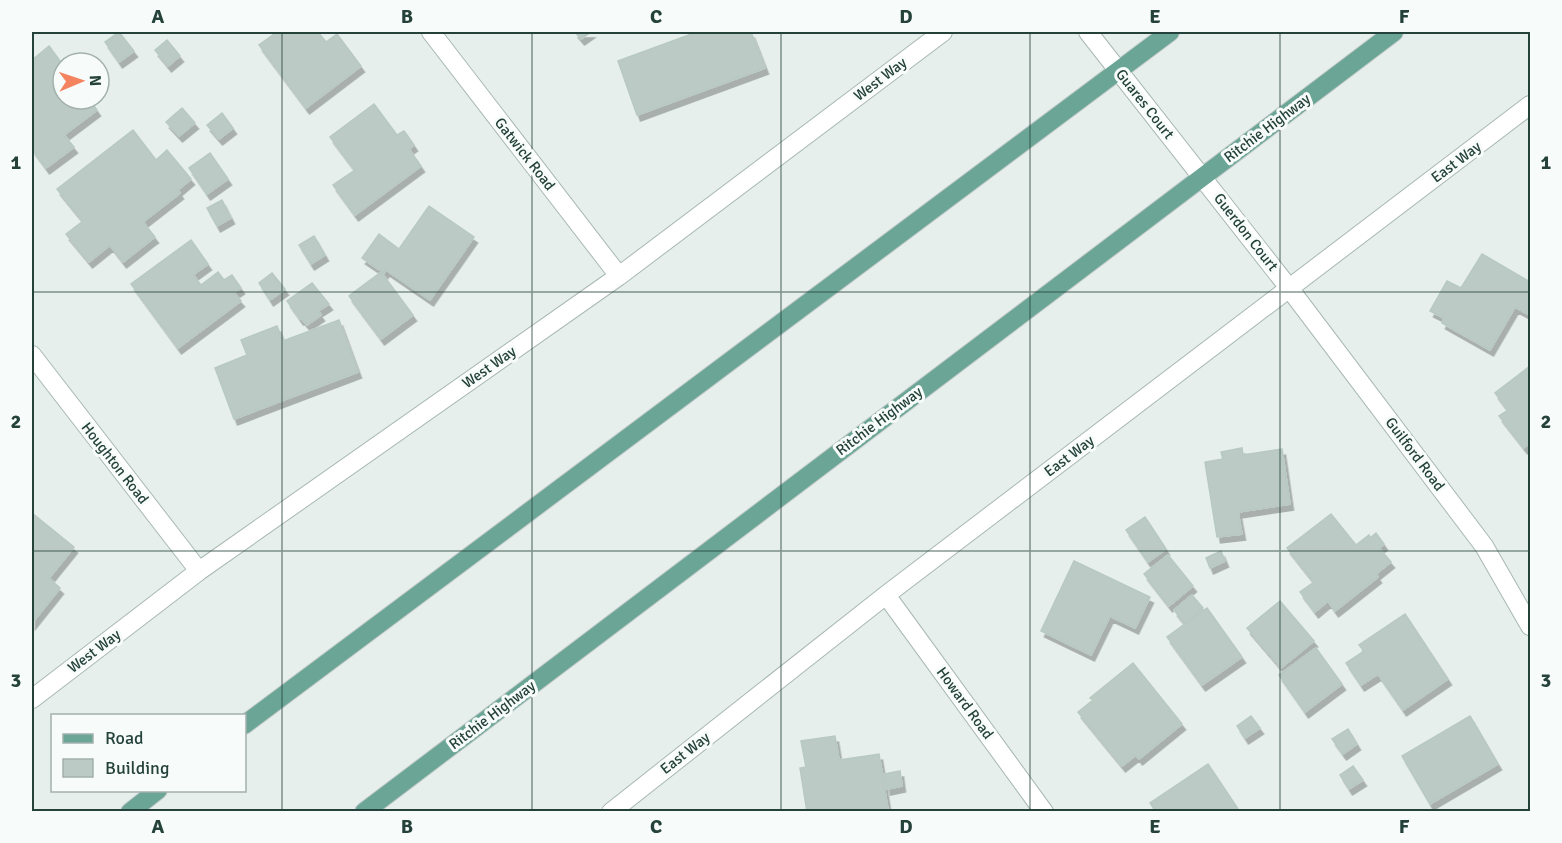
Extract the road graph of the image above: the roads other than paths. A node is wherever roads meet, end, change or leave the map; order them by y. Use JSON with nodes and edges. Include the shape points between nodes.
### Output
{"nodes":[{"id":1,"x":430,"y":32,"type":"edge"},
{"id":2,"x":943,"y":32,"type":"edge"},
{"id":3,"x":1088,"y":32,"type":"edge"},
{"id":4,"x":1170,"y":32,"type":"edge"},
{"id":5,"x":1394,"y":32,"type":"edge"},
{"id":6,"x":1119,"y":70,"type":"junction"},
{"id":7,"x":1530,"y":105,"type":"edge"},
{"id":8,"x":1202,"y":177,"type":"junction"},
{"id":9,"x":619,"y":276,"type":"junction"},
{"id":10,"x":1289,"y":288,"type":"junction"},
{"id":11,"x":32,"y":355,"type":"edge"},
{"id":12,"x":199,"y":571,"type":"junction"},
{"id":13,"x":886,"y":595,"type":"junction"},
{"id":14,"x":1530,"y":626,"type":"edge"},
{"id":15,"x":32,"y":699,"type":"edge"},
{"id":16,"x":246,"y":724,"type":"edge"},
{"id":17,"x":155,"y":792,"type":"edge"},
{"id":18,"x":130,"y":812,"type":"edge"},
{"id":19,"x":364,"y":812,"type":"edge"},
{"id":20,"x":611,"y":812,"type":"edge"},
{"id":21,"x":1044,"y":812,"type":"edge"}],
"edges":[{"from":1,"to":9,"type":"street","name":"Gatwick Road"},
{"from":2,"to":9,"type":"street","name":"West Way"},
{"from":3,"to":6,"type":"street","name":"Guares Court"},
{"from":4,"to":6,"type":"main road"},
{"from":5,"to":8,"type":"main road","name":"Ritchie Highway"},
{"from":6,"to":8,"type":"street","name":"Guares Court"},
{"from":6,"to":16,"type":"main road"},
{"from":7,"to":10,"type":"street","name":"East Way"},
{"from":8,"to":10,"type":"street","name":"Guerdon Court"},
{"from":8,"to":19,"type":"main road","name":"Ritchie Highway"},
{"from":9,"to":12,"type":"street","name":"West Way"},
{"from":10,"to":13,"type":"street","name":"East Way"},
{"from":10,"to":14,"type":"street","name":"Guilford Road","via":[[1484,546]]},
{"from":11,"to":12,"type":"street","name":"Houghton Road"},
{"from":12,"to":15,"type":"street","name":"West Way"},
{"from":13,"to":20,"type":"street","name":"East Way"},
{"from":13,"to":21,"type":"street","name":"Howard Road"},
{"from":17,"to":18,"type":"main road"}]}
